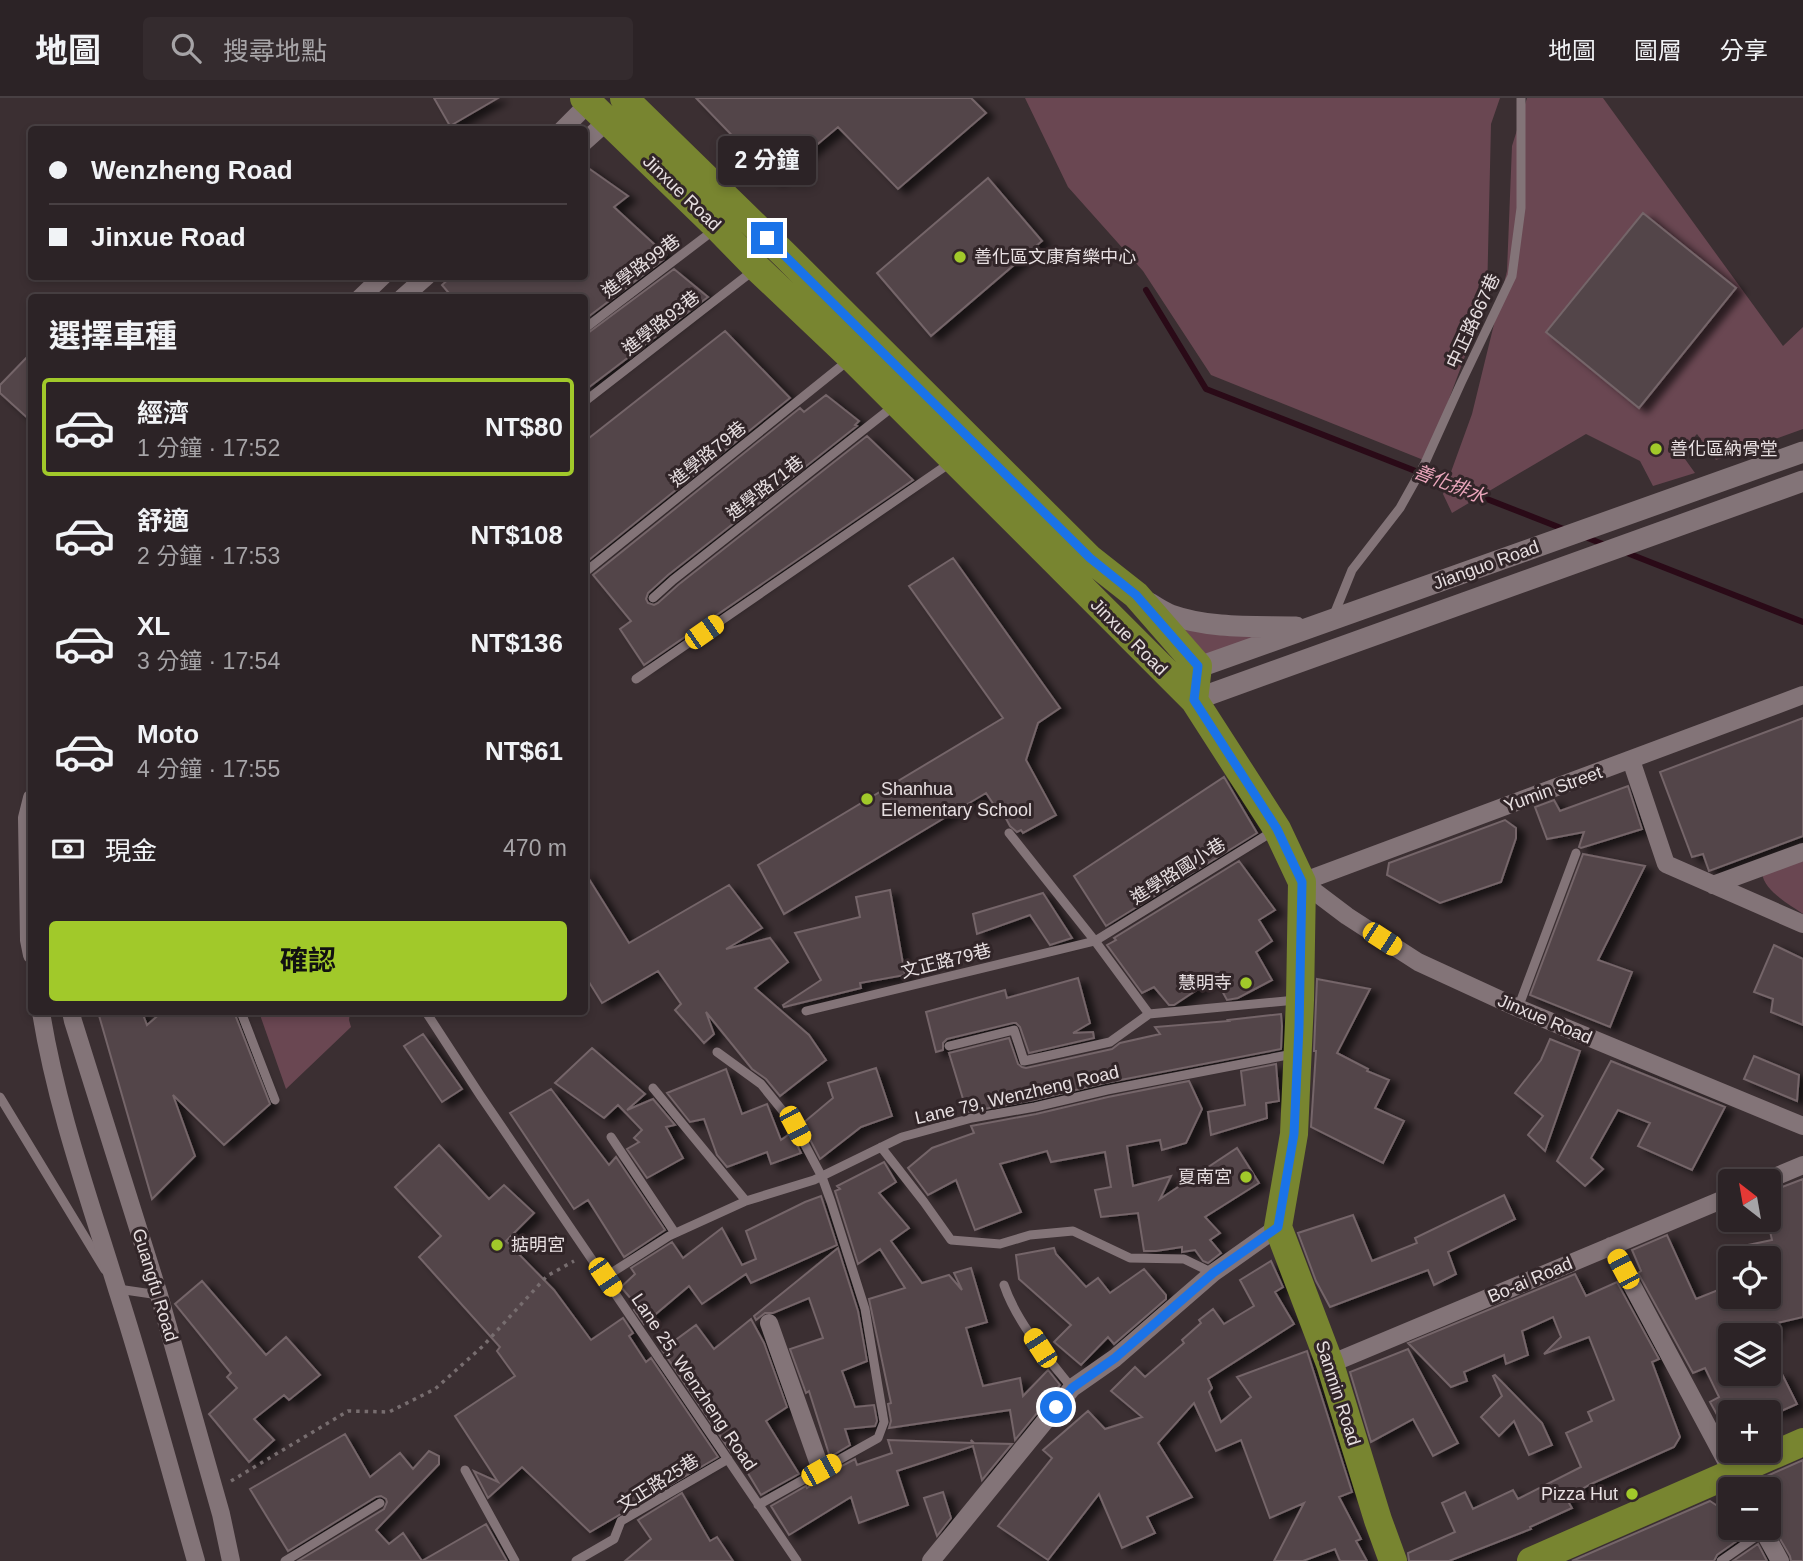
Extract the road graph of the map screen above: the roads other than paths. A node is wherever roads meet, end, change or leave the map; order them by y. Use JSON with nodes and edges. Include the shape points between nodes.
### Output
{"nodes":[{"id":1,"x":1521,"y":98,"type":"edge"},
{"id":2,"x":604,"y":103,"type":"edge"},
{"id":3,"x":568,"y":126,"type":"edge"},
{"id":4,"x":588,"y":134,"type":"edge"},
{"id":5,"x":717,"y":227,"type":"junction"},
{"id":6,"x":757,"y":268,"type":"junction"},
{"id":7,"x":379,"y":280,"type":"edge"},
{"id":8,"x":422,"y":280,"type":"edge"},
{"id":9,"x":364,"y":294,"type":"edge"},
{"id":10,"x":407,"y":294,"type":"edge"},
{"id":11,"x":588,"y":326,"type":"edge"},
{"id":12,"x":852,"y":358,"type":"junction"},
{"id":13,"x":588,"y":399,"type":"edge"},
{"id":14,"x":897,"y":403,"type":"junction"},
{"id":15,"x":1803,"y":452,"type":"edge"},
{"id":16,"x":954,"y":460,"type":"junction"},
{"id":17,"x":1803,"y":481,"type":"edge"},
{"id":18,"x":588,"y":570,"type":"edge"},
{"id":19,"x":1136,"y":595,"type":"junction"},
{"id":20,"x":653,"y":598,"type":"dead end"},
{"id":21,"x":1332,"y":620,"type":"junction"},
{"id":22,"x":1309,"y":628,"type":"junction"},
{"id":23,"x":1198,"y":666,"type":"junction"},
{"id":24,"x":636,"y":679,"type":"dead end"},
{"id":25,"x":1170,"y":679,"type":"junction"},
{"id":26,"x":1803,"y":695,"type":"edge"},
{"id":27,"x":1194,"y":700,"type":"junction"},
{"id":28,"x":1631,"y":760,"type":"junction"},
{"id":29,"x":28,"y":814,"type":"edge"},
{"id":30,"x":1277,"y":829,"type":"junction"},
{"id":31,"x":1009,"y":833,"type":"dead end"},
{"id":32,"x":1803,"y":852,"type":"edge"},
{"id":33,"x":1576,"y":853,"type":"dead end"},
{"id":34,"x":28,"y":879,"type":"edge"},
{"id":35,"x":1302,"y":882,"type":"junction"},
{"id":36,"x":1713,"y":885,"type":"junction"},
{"id":37,"x":1803,"y":924,"type":"edge"},
{"id":38,"x":1095,"y":941,"type":"junction"},
{"id":39,"x":1300,"y":1000,"type":"junction"},
{"id":40,"x":1517,"y":1008,"type":"junction"},
{"id":41,"x":806,"y":1012,"type":"dead end"},
{"id":42,"x":1149,"y":1014,"type":"junction"},
{"id":43,"x":41,"y":1015,"type":"edge"},
{"id":44,"x":72,"y":1015,"type":"edge"},
{"id":45,"x":242,"y":1015,"type":"edge"},
{"id":46,"x":428,"y":1015,"type":"edge"},
{"id":47,"x":949,"y":1046,"type":"dead end"},
{"id":48,"x":717,"y":1052,"type":"dead end"},
{"id":49,"x":1298,"y":1053,"type":"junction"},
{"id":50,"x":653,"y":1088,"type":"dead end"},
{"id":51,"x":0,"y":1097,"type":"edge"},
{"id":52,"x":275,"y":1100,"type":"dead end"},
{"id":53,"x":1803,"y":1126,"type":"edge"},
{"id":54,"x":611,"y":1138,"type":"dead end"},
{"id":55,"x":881,"y":1147,"type":"junction"},
{"id":56,"x":1803,"y":1166,"type":"edge"},
{"id":57,"x":1782,"y":1174,"type":"edge"},
{"id":58,"x":821,"y":1177,"type":"junction"},
{"id":59,"x":746,"y":1201,"type":"junction"},
{"id":60,"x":1718,"y":1201,"type":"edge"},
{"id":61,"x":1278,"y":1227,"type":"junction"},
{"id":62,"x":675,"y":1234,"type":"junction"},
{"id":63,"x":1611,"y":1246,"type":"junction"},
{"id":64,"x":1213,"y":1273,"type":"junction"},
{"id":65,"x":605,"y":1277,"type":"junction"},
{"id":66,"x":1004,"y":1285,"type":"dead end"},
{"id":67,"x":118,"y":1289,"type":"junction"},
{"id":68,"x":159,"y":1295,"type":"junction"},
{"id":69,"x":769,"y":1324,"type":"dead end"},
{"id":70,"x":1330,"y":1364,"type":"junction"},
{"id":71,"x":1072,"y":1388,"type":"junction"},
{"id":72,"x":1803,"y":1442,"type":"edge"},
{"id":73,"x":727,"y":1459,"type":"junction"},
{"id":74,"x":465,"y":1470,"type":"dead end"},
{"id":75,"x":821,"y":1470,"type":"junction"},
{"id":76,"x":1735,"y":1477,"type":"edge"},
{"id":77,"x":1744,"y":1477,"type":"edge"},
{"id":78,"x":1718,"y":1488,"type":"edge"},
{"id":79,"x":380,"y":1503,"type":"dead end"},
{"id":80,"x":758,"y":1505,"type":"junction"},
{"id":81,"x":1749,"y":1540,"type":"edge"},
{"id":82,"x":1768,"y":1540,"type":"edge"},
{"id":83,"x":196,"y":1561,"type":"edge"},
{"id":84,"x":231,"y":1561,"type":"edge"},
{"id":85,"x":285,"y":1561,"type":"edge"},
{"id":86,"x":514,"y":1561,"type":"edge"},
{"id":87,"x":576,"y":1561,"type":"edge"},
{"id":88,"x":797,"y":1561,"type":"edge"},
{"id":89,"x":930,"y":1561,"type":"edge"},
{"id":90,"x":1393,"y":1561,"type":"edge"},
{"id":91,"x":1531,"y":1561,"type":"edge"},
{"id":92,"x":1721,"y":1561,"type":"edge"},
{"id":93,"x":1780,"y":1561,"type":"edge"}],
"edges":[{"from":1,"to":21,"type":"lane","name":"中正路667巷","via":[[1521,208],[1512,276],[1424,465],[1400,508],[1352,570]]},
{"from":2,"to":3,"type":"street"},
{"from":2,"to":4,"type":"street"},
{"from":2,"to":5,"type":"main road","name":"Jinxue Road"},
{"from":2,"to":19,"type":"main road","name":"Jinxue Road","via":[[1090,558]]},
{"from":5,"to":6,"type":"main road","name":"Jinxue Road"},
{"from":5,"to":11,"type":"lane","name":"進學路99巷"},
{"from":6,"to":12,"type":"main road","name":"Jinxue Road"},
{"from":6,"to":13,"type":"lane","name":"進學路93巷"},
{"from":7,"to":9,"type":"street"},
{"from":8,"to":10,"type":"street"},
{"from":12,"to":14,"type":"main road","name":"Jinxue Road"},
{"from":12,"to":18,"type":"lane","name":"進學路79巷"},
{"from":14,"to":16,"type":"main road","name":"Jinxue Road"},
{"from":14,"to":20,"type":"lane","name":"進學路71巷"},
{"from":15,"to":21,"type":"street","name":"Jianguo Road"},
{"from":16,"to":24,"type":"lane"},
{"from":16,"to":25,"type":"main road","name":"Jinxue Road"},
{"from":17,"to":27,"type":"street","name":"Jianguo Road"},
{"from":19,"to":22,"type":"street","via":[[1169,614],[1193,620]]},
{"from":19,"to":23,"type":"main road","name":"Jinxue Road"},
{"from":21,"to":22,"type":"street","name":"Jianguo Road"},
{"from":22,"to":23,"type":"street","name":"Jianguo Road"},
{"from":23,"to":25,"type":"street","name":"Jianguo Road"},
{"from":23,"to":27,"type":"main road","name":"Jinxue Road"},
{"from":25,"to":27,"type":"main road","name":"Jinxue Road"},
{"from":26,"to":28,"type":"street","name":"Yumin Street"},
{"from":27,"to":30,"type":"main road"},
{"from":28,"to":35,"type":"street","name":"Yumin Street"},
{"from":28,"to":36,"type":"street","via":[[1666,864]]},
{"from":29,"to":34,"type":"street"},
{"from":30,"to":35,"type":"main road"},
{"from":30,"to":38,"type":"lane","name":"進學路國小巷"},
{"from":31,"to":38,"type":"lane"},
{"from":32,"to":36,"type":"street"},
{"from":33,"to":40,"type":"lane"},
{"from":35,"to":39,"type":"main road"},
{"from":35,"to":40,"type":"street","name":"Jinxue Road","via":[[1418,962]]},
{"from":36,"to":37,"type":"street"},
{"from":38,"to":41,"type":"lane","name":"文正路79巷"},
{"from":38,"to":42,"type":"lane"},
{"from":39,"to":42,"type":"lane"},
{"from":39,"to":49,"type":"main road"},
{"from":40,"to":53,"type":"street","name":"Jinxue Road"},
{"from":42,"to":47,"type":"lane","via":[[1110,1042],[1024,1060],[1014,1030]]},
{"from":43,"to":67,"type":"street","via":[[47,1052]]},
{"from":44,"to":68,"type":"street","name":"Guangfu Road"},
{"from":45,"to":52,"type":"lane"},
{"from":46,"to":65,"type":"lane","name":"Lane 25, Wenzheng Road"},
{"from":48,"to":58,"type":"lane","via":[[761,1084],[795,1126]]},
{"from":49,"to":55,"type":"lane","name":"Lane 79, Wenzheng Road","via":[[972,1118]]},
{"from":49,"to":61,"type":"main road","via":[[1294,1134]]},
{"from":50,"to":59,"type":"lane"},
{"from":51,"to":67,"type":"lane"},
{"from":54,"to":62,"type":"lane"},
{"from":55,"to":58,"type":"lane","name":"Lane 79, Wenzheng Road"},
{"from":55,"to":64,"type":"lane","via":[[951,1240],[1000,1244],[1030,1235],[1073,1231],[1130,1258],[1184,1259]]},
{"from":56,"to":57,"type":"street"},
{"from":58,"to":59,"type":"lane","name":"Lane 79, Wenzheng Road"},
{"from":58,"to":75,"type":"lane","via":[[865,1309],[884,1422],[878,1438]]},
{"from":59,"to":62,"type":"lane","name":"Lane 79, Wenzheng Road"},
{"from":60,"to":63,"type":"street","name":"Bo-ai Road"},
{"from":61,"to":64,"type":"street"},
{"from":61,"to":70,"type":"main road","name":"Sanmin Road"},
{"from":62,"to":65,"type":"lane","name":"Lane 79, Wenzheng Road"},
{"from":63,"to":70,"type":"street","name":"Bo-ai Road"},
{"from":63,"to":76,"type":"street"},
{"from":64,"to":71,"type":"street","via":[[1115,1358]]},
{"from":65,"to":73,"type":"lane","name":"Lane 25, Wenzheng Road"},
{"from":66,"to":71,"type":"lane","via":[[1009,1301],[1040,1348]]},
{"from":67,"to":68,"type":"lane"},
{"from":67,"to":83,"type":"street"},
{"from":68,"to":84,"type":"street","name":"Guangfu Road"},
{"from":69,"to":75,"type":"street"},
{"from":70,"to":90,"type":"main road","name":"Sanmin Road"},
{"from":71,"to":89,"type":"street"},
{"from":72,"to":77,"type":"main road"},
{"from":73,"to":80,"type":"lane","name":"Lane 25, Wenzheng Road"},
{"from":73,"to":87,"type":"lane","name":"文正路25巷","via":[[621,1521],[614,1539]]},
{"from":74,"to":86,"type":"lane"},
{"from":75,"to":80,"type":"lane"},
{"from":78,"to":91,"type":"main road"},
{"from":79,"to":85,"type":"lane"},
{"from":80,"to":88,"type":"lane","name":"Lane 25, Wenzheng Road"},
{"from":81,"to":92,"type":"lane"},
{"from":82,"to":93,"type":"street"}]}
